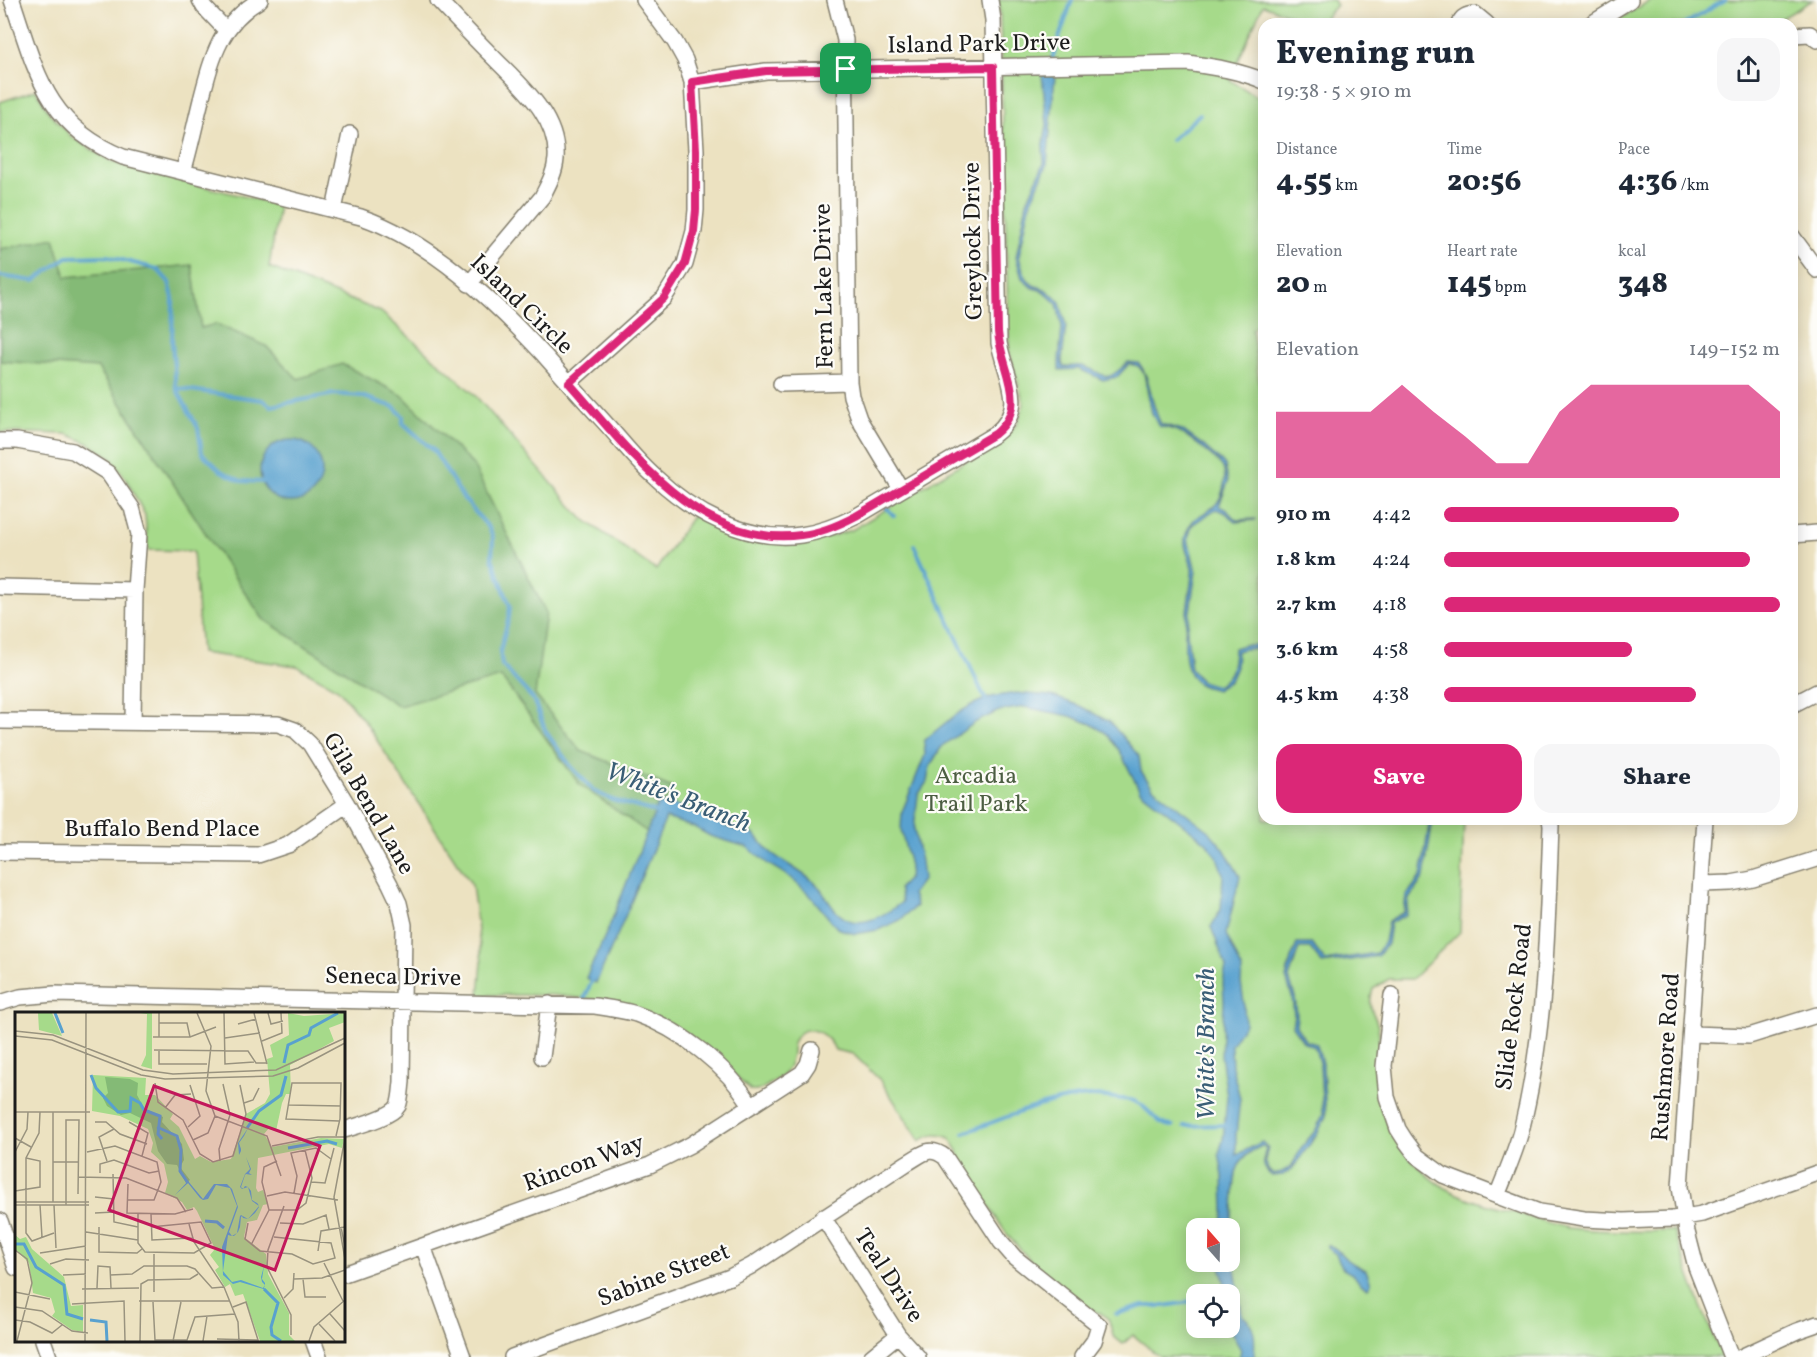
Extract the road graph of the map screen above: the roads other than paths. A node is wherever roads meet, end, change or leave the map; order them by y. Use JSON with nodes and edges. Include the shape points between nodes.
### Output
{"nodes":[{"id":1,"x":12,"y":0,"type":"edge"},
{"id":2,"x":200,"y":0,"type":"edge"},
{"id":3,"x":260,"y":0,"type":"edge"},
{"id":4,"x":438,"y":0,"type":"edge"},
{"id":5,"x":644,"y":0,"type":"edge"},
{"id":6,"x":835,"y":0,"type":"edge"},
{"id":7,"x":990,"y":0,"type":"edge"},
{"id":8,"x":1630,"y":0,"type":"edge"},
{"id":9,"x":1462,"y":18,"type":"edge"},
{"id":10,"x":1480,"y":18,"type":"edge"},
{"id":11,"x":1601,"y":18,"type":"edge"},
{"id":12,"x":226,"y":30,"type":"junction"},
{"id":13,"x":1798,"y":35,"type":"edge"},
{"id":14,"x":1817,"y":40,"type":"edge"},
{"id":15,"x":993,"y":67,"type":"junction"},
{"id":16,"x":846,"y":69,"type":"junction"},
{"id":17,"x":1258,"y":78,"type":"edge"},
{"id":18,"x":692,"y":82,"type":"junction"},
{"id":19,"x":350,"y":134,"type":"dead end"},
{"id":20,"x":183,"y":172,"type":"junction"},
{"id":21,"x":334,"y":210,"type":"junction"},
{"id":22,"x":1798,"y":243,"type":"edge"},
{"id":23,"x":1815,"y":263,"type":"edge"},
{"id":24,"x":470,"y":284,"type":"junction"},
{"id":25,"x":849,"y":382,"type":"junction"},
{"id":26,"x":569,"y":383,"type":"junction"},
{"id":27,"x":781,"y":384,"type":"dead end"},
{"id":28,"x":1012,"y":412,"type":"joint"},
{"id":29,"x":0,"y":441,"type":"edge"},
{"id":30,"x":901,"y":489,"type":"junction"},
{"id":31,"x":1817,"y":532,"type":"edge"},
{"id":32,"x":1798,"y":534,"type":"edge"},
{"id":33,"x":0,"y":587,"type":"edge"},
{"id":34,"x":135,"y":590,"type":"junction"},
{"id":35,"x":1817,"y":692,"type":"edge"},
{"id":36,"x":1798,"y":702,"type":"edge"},
{"id":37,"x":0,"y":721,"type":"edge"},
{"id":38,"x":133,"y":722,"type":"junction"},
{"id":39,"x":347,"y":804,"type":"junction"},
{"id":40,"x":1551,"y":825,"type":"edge"},
{"id":41,"x":1705,"y":825,"type":"edge"},
{"id":42,"x":0,"y":852,"type":"edge"},
{"id":43,"x":1817,"y":859,"type":"edge"},
{"id":44,"x":1702,"y":884,"type":"junction"},
{"id":45,"x":1392,"y":995,"type":"dead end"},
{"id":46,"x":404,"y":1000,"type":"junction"},
{"id":47,"x":0,"y":1003,"type":"edge"},
{"id":48,"x":549,"y":1004,"type":"junction"},
{"id":49,"x":1817,"y":1015,"type":"edge"},
{"id":50,"x":1692,"y":1034,"type":"junction"},
{"id":51,"x":812,"y":1050,"type":"dead end"},
{"id":52,"x":542,"y":1057,"type":"dead end"},
{"id":53,"x":751,"y":1106,"type":"junction"},
{"id":54,"x":345,"y":1130,"type":"edge"},
{"id":55,"x":1817,"y":1173,"type":"edge"},
{"id":56,"x":1497,"y":1196,"type":"junction"},
{"id":57,"x":823,"y":1217,"type":"junction"},
{"id":58,"x":1684,"y":1217,"type":"junction"},
{"id":59,"x":2,"y":1231,"type":"edge"},
{"id":60,"x":423,"y":1246,"type":"junction"},
{"id":61,"x":15,"y":1265,"type":"edge"},
{"id":62,"x":345,"y":1274,"type":"edge"},
{"id":63,"x":1817,"y":1324,"type":"edge"},
{"id":64,"x":898,"y":1335,"type":"junction"},
{"id":65,"x":43,"y":1342,"type":"edge"},
{"id":66,"x":314,"y":1342,"type":"edge"},
{"id":67,"x":48,"y":1357,"type":"edge"},
{"id":68,"x":319,"y":1357,"type":"edge"},
{"id":69,"x":463,"y":1357,"type":"edge"},
{"id":70,"x":512,"y":1357,"type":"edge"},
{"id":71,"x":871,"y":1357,"type":"edge"},
{"id":72,"x":918,"y":1357,"type":"edge"},
{"id":73,"x":1082,"y":1357,"type":"edge"},
{"id":74,"x":1731,"y":1357,"type":"edge"},
{"id":75,"x":1741,"y":1357,"type":"edge"}],
"edges":[{"from":1,"to":20,"type":"street","name":"Island Circle","via":[[39,78],[65,118],[108,151]]},
{"from":2,"to":12,"type":"street"},
{"from":3,"to":12,"type":"street"},
{"from":4,"to":24,"type":"street","via":[[526,91],[545,117],[555,144],[555,168],[542,197]]},
{"from":5,"to":18,"type":"street","via":[[675,42]]},
{"from":6,"to":16,"type":"street","name":"Fern Lake Drive","via":[[845,40]]},
{"from":7,"to":15,"type":"street","name":"Greylock Drive"},
{"from":8,"to":11,"type":"street"},
{"from":9,"to":10,"type":"street","via":[[1475,14]]},
{"from":12,"to":20,"type":"street","via":[[211,63]]},
{"from":13,"to":14,"type":"street","via":[[1810,34]]},
{"from":15,"to":16,"type":"street","name":"Island Park Drive"},
{"from":15,"to":17,"type":"street","name":"Island Park Drive","via":[[1188,63]]},
{"from":15,"to":28,"type":"street","name":"Greylock Drive","via":[[998,332],[1012,394]]},
{"from":16,"to":18,"type":"street","name":"Island Park Drive","via":[[766,71]]},
{"from":16,"to":25,"type":"street","name":"Fern Lake Drive"},
{"from":18,"to":26,"type":"street","via":[[696,210],[685,264],[664,298]]},
{"from":19,"to":21,"type":"street"},
{"from":20,"to":21,"type":"street","name":"Island Circle"},
{"from":21,"to":24,"type":"street","name":"Island Circle","via":[[396,231]]},
{"from":22,"to":23,"type":"street"},
{"from":24,"to":26,"type":"street","name":"Island Circle"},
{"from":25,"to":27,"type":"street"},
{"from":25,"to":30,"type":"street","name":"Fern Lake Drive","via":[[859,419]]},
{"from":26,"to":30,"type":"street","name":"Island Circle","via":[[656,478],[689,504],[727,525],[780,537],[800,535],[837,526]]},
{"from":28,"to":30,"type":"street","name":"Island Circle","via":[[1009,421],[995,434]]},
{"from":29,"to":34,"type":"street","via":[[73,451],[108,472],[132,508],[139,534]]},
{"from":31,"to":32,"type":"street"},
{"from":33,"to":34,"type":"street"},
{"from":34,"to":38,"type":"street"},
{"from":35,"to":36,"type":"street"},
{"from":37,"to":38,"type":"street","name":"Gila Bend Lane"},
{"from":38,"to":39,"type":"street","name":"Gila Bend Lane","via":[[278,724],[295,730],[310,744]]},
{"from":39,"to":42,"type":"street","name":"Buffalo Bend Place","via":[[288,845],[258,855]]},
{"from":39,"to":46,"type":"street","name":"Gila Bend Lane","via":[[399,903],[404,925]]},
{"from":40,"to":56,"type":"street","name":"Slide Rock Road","via":[[1546,963],[1538,1045],[1520,1133]]},
{"from":41,"to":44,"type":"street","name":"Rushmore Road"},
{"from":43,"to":44,"type":"street","via":[[1753,879]]},
{"from":44,"to":50,"type":"street","name":"Rushmore Road"},
{"from":45,"to":56,"type":"street","via":[[1384,1066],[1398,1129],[1417,1156],[1443,1175]]},
{"from":46,"to":47,"type":"street","name":"Seneca Drive","via":[[54,994]]},
{"from":46,"to":48,"type":"street","name":"Seneca Drive"},
{"from":46,"to":54,"type":"street","name":"Gila Bend Lane","via":[[398,1106],[382,1117]]},
{"from":48,"to":52,"type":"street"},
{"from":48,"to":53,"type":"street","name":"Seneca Drive","via":[[612,1008],[659,1024],[726,1073]]},
{"from":49,"to":50,"type":"street","via":[[1749,1036]]},
{"from":50,"to":58,"type":"street","name":"Rushmore Road","via":[[1680,1187]]},
{"from":51,"to":53,"type":"street","name":"Rincon Way","via":[[802,1073]]},
{"from":53,"to":60,"type":"street","name":"Rincon Way","via":[[650,1165]]},
{"from":55,"to":58,"type":"street","via":[[1723,1208]]},
{"from":56,"to":58,"type":"street","via":[[1539,1212],[1596,1220]]},
{"from":57,"to":64,"type":"street","name":"Teal Drive"},
{"from":57,"to":70,"type":"street","name":"Sabine Street","via":[[730,1277]]},
{"from":57,"to":73,"type":"street","name":"Sabine Street","via":[[907,1163],[936,1151],[945,1157],[1014,1257],[1099,1325],[1094,1341]]},
{"from":58,"to":74,"type":"street","name":"Rushmore Road","via":[[1696,1267]]},
{"from":59,"to":61,"type":"street"},
{"from":60,"to":62,"type":"street","name":"Rincon Way"},
{"from":60,"to":69,"type":"street"},
{"from":63,"to":75,"type":"street"},
{"from":64,"to":71,"type":"street"},
{"from":64,"to":72,"type":"street","name":"Teal Drive"},
{"from":65,"to":67,"type":"street"},
{"from":66,"to":68,"type":"street"}]}
